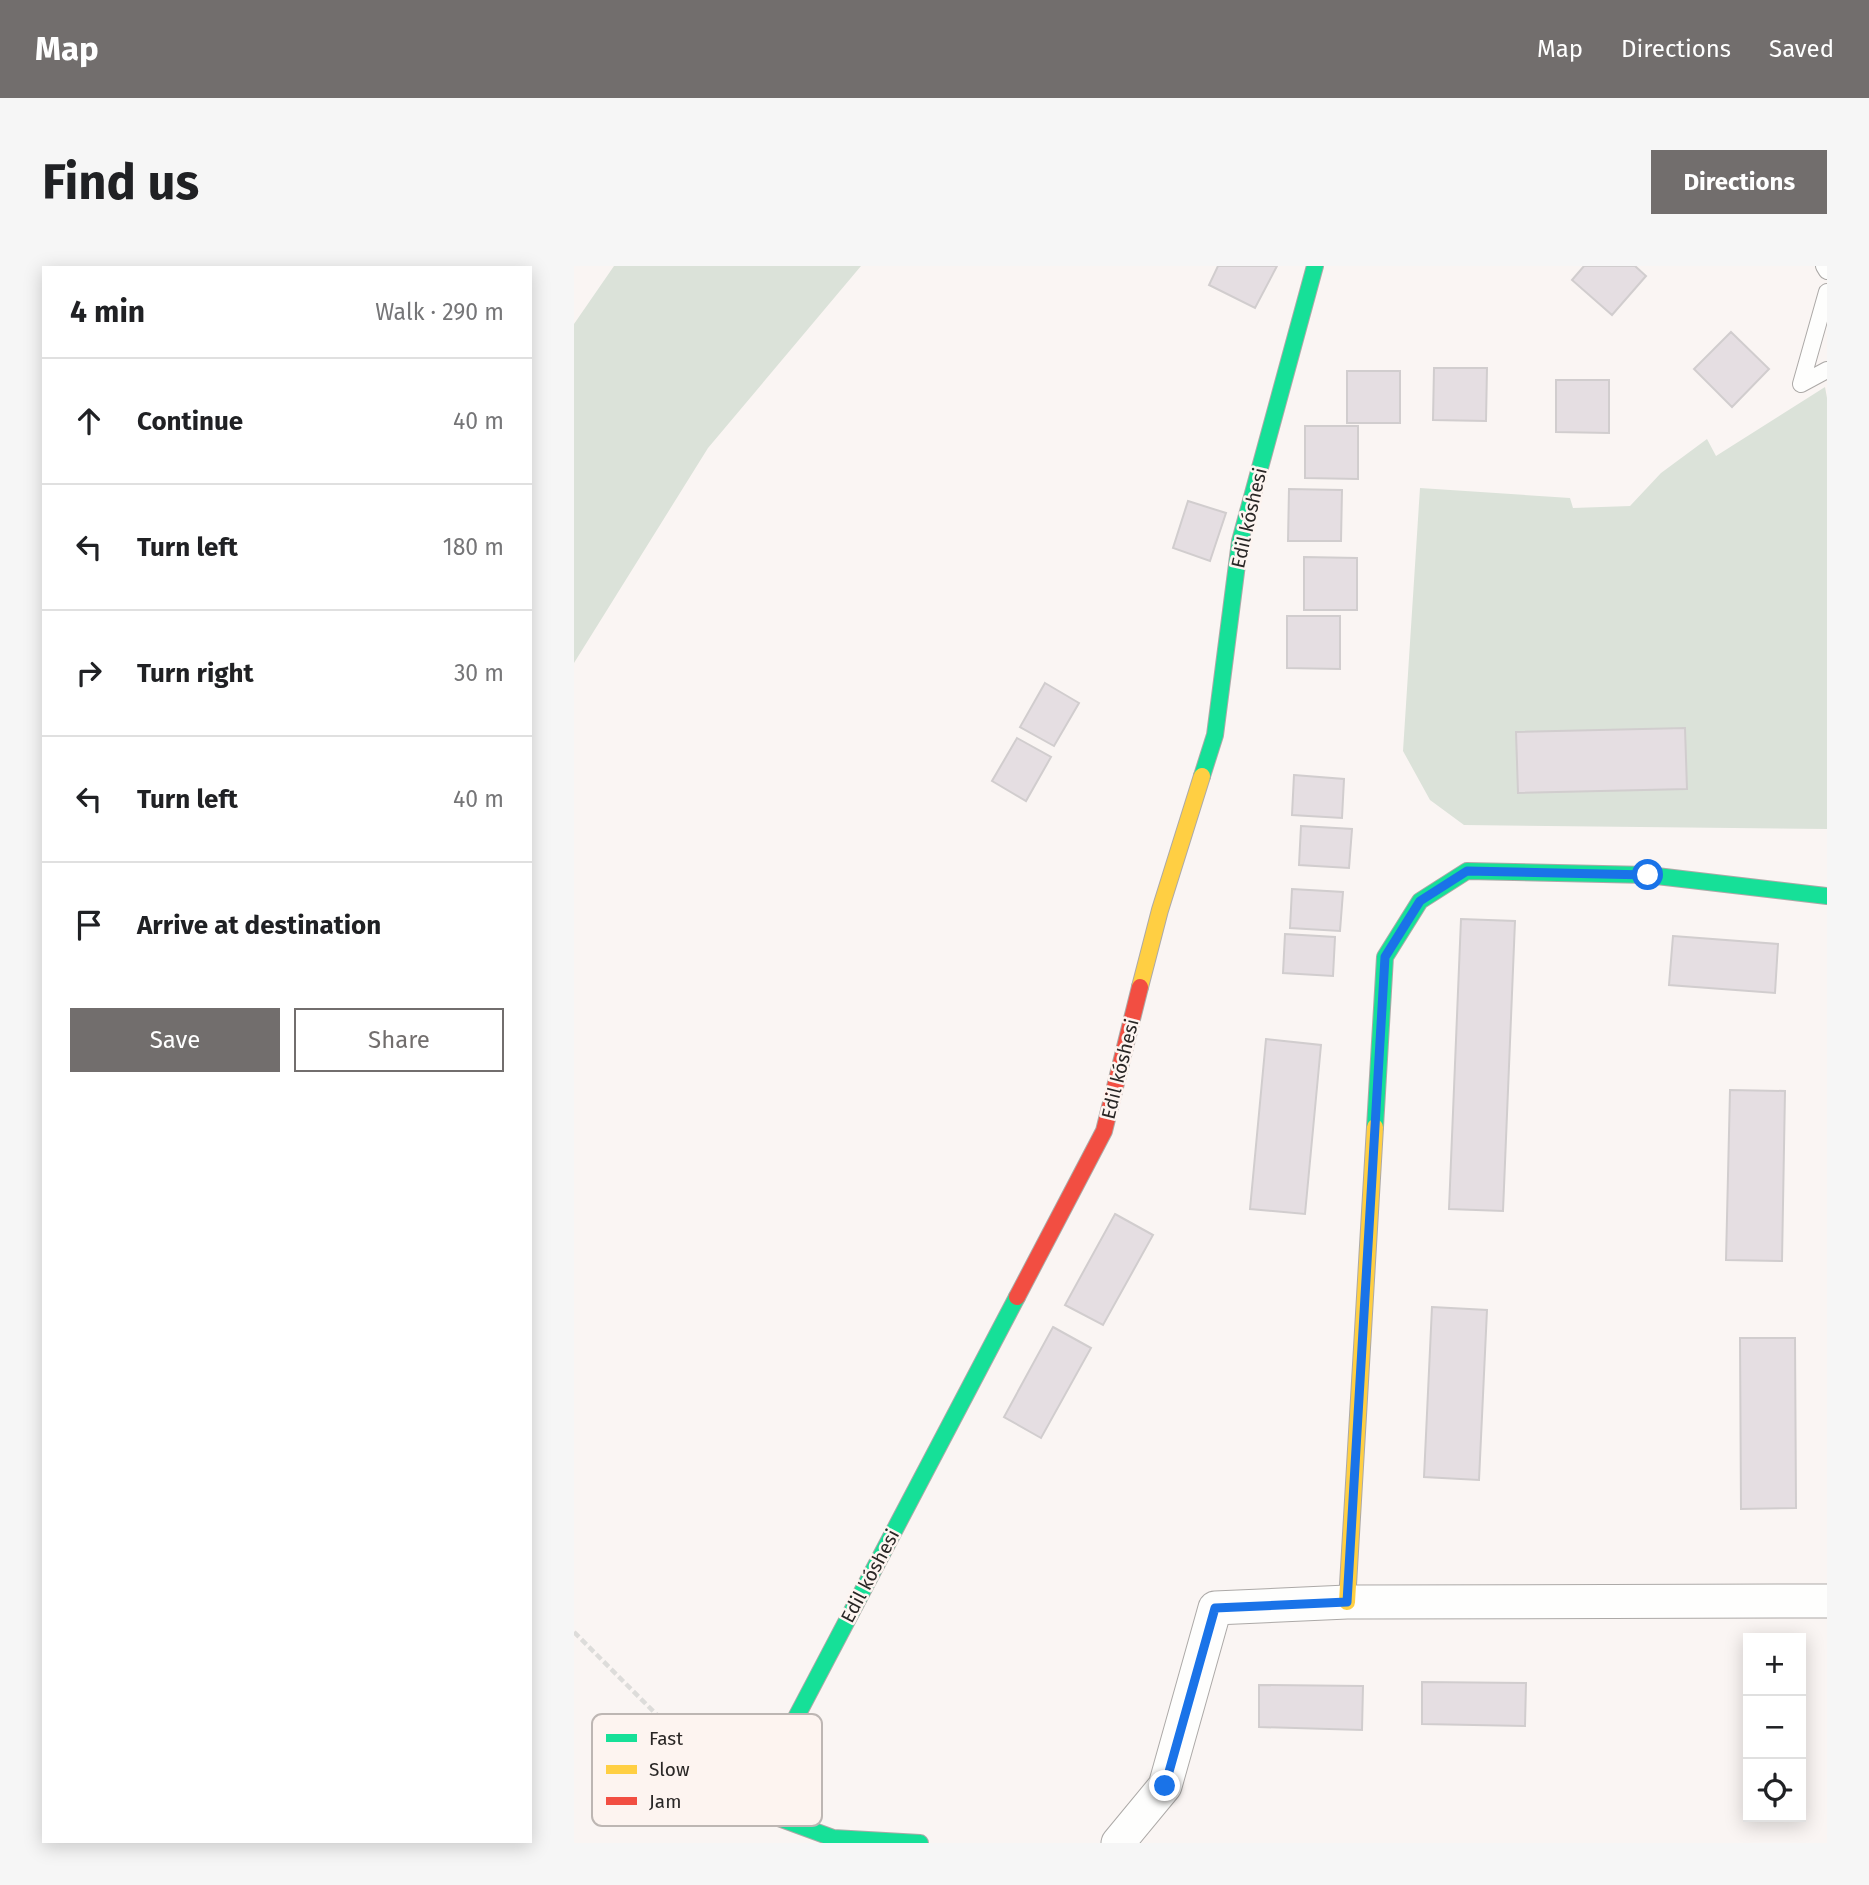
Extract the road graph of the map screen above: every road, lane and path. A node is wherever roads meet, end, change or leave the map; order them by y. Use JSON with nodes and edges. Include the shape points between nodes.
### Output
{"nodes":[{"id":1,"x":1315,"y":266,"type":"edge"},
{"id":2,"x":1824,"y":266,"type":"edge"},
{"id":3,"x":1827,"y":271,"type":"edge"},
{"id":4,"x":1827,"y":292,"type":"edge"},
{"id":5,"x":1827,"y":370,"type":"edge"},
{"id":6,"x":1827,"y":896,"type":"edge"},
{"id":7,"x":1827,"y":1601,"type":"edge"},
{"id":8,"x":1347,"y":1602,"type":"junction"},
{"id":9,"x":574,"y":1632,"type":"edge"},
{"id":10,"x":656,"y":1714,"type":"edge"},
{"id":11,"x":798,"y":1714,"type":"edge"},
{"id":12,"x":798,"y":1826,"type":"edge"},
{"id":13,"x":920,"y":1843,"type":"edge"},
{"id":14,"x":1118,"y":1843,"type":"edge"}],
"edges":[{"from":1,"to":11,"type":"street","name":"Edil kóshesi","via":[[1240,541],[1214,735],[1160,910],[1104,1131]]},
{"from":2,"to":3,"type":"lane"},
{"from":4,"to":5,"type":"lane","via":[[1801,384]]},
{"from":6,"to":8,"type":"street","via":[[1648,875],[1467,871],[1420,901],[1385,957]]},
{"from":7,"to":8,"type":"street"},
{"from":8,"to":14,"type":"street","via":[[1215,1608],[1165,1786]]},
{"from":9,"to":10,"type":"path"},
{"from":12,"to":13,"type":"street","via":[[832,1839]]}]}
